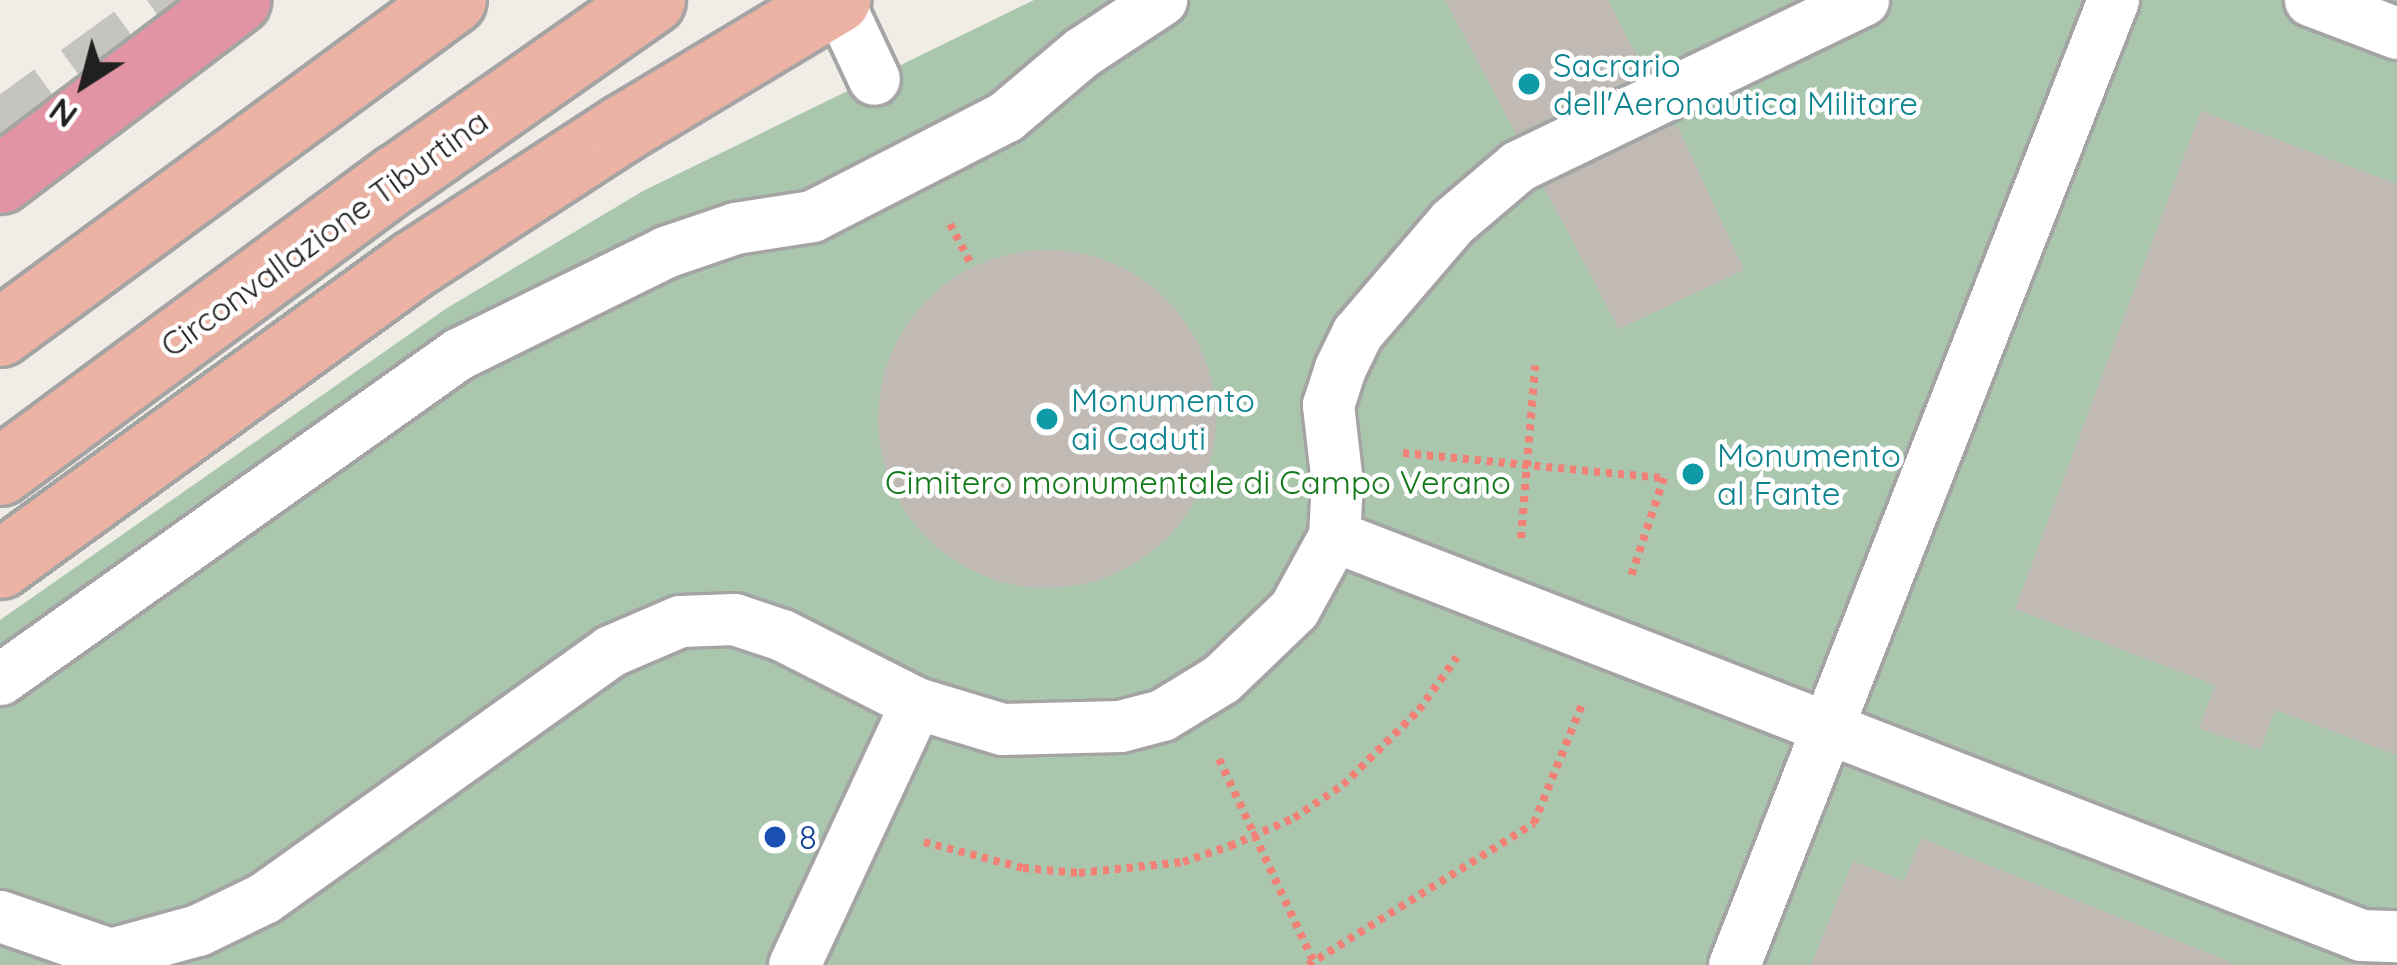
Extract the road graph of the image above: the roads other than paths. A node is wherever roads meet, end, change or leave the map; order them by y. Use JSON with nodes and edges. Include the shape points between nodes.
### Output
{"nodes":[{"id":1,"x":237,"y":0,"type":"edge"},
{"id":2,"x":453,"y":0,"type":"edge"},
{"id":3,"x":652,"y":0,"type":"edge"},
{"id":4,"x":837,"y":0,"type":"edge"},
{"id":5,"x":1161,"y":0,"type":"edge"},
{"id":6,"x":1863,"y":0,"type":"edge"},
{"id":7,"x":2114,"y":0,"type":"edge"},
{"id":8,"x":2310,"y":0,"type":"edge"},
{"id":9,"x":2397,"y":33,"type":"edge"},
{"id":10,"x":874,"y":79,"type":"dead end"},
{"id":11,"x":0,"y":180,"type":"edge"},
{"id":12,"x":0,"y":333,"type":"edge"},
{"id":13,"x":0,"y":472,"type":"edge"},
{"id":14,"x":1334,"y":536,"type":"junction"},
{"id":15,"x":0,"y":565,"type":"edge"},
{"id":16,"x":0,"y":679,"type":"edge"},
{"id":17,"x":916,"y":703,"type":"junction"},
{"id":18,"x":1824,"y":729,"type":"junction"},
{"id":19,"x":0,"y":916,"type":"edge"},
{"id":20,"x":2385,"y":944,"type":"edge"},
{"id":21,"x":108,"y":960,"type":"edge"},
{"id":22,"x":794,"y":965,"type":"edge"},
{"id":23,"x":1734,"y":965,"type":"edge"}],
"edges":[{"from":1,"to":11,"type":"highway"},
{"from":2,"to":12,"type":"highway"},
{"from":3,"to":13,"type":"highway","name":"Circonvallazione Tiburtina"},
{"from":4,"to":10,"type":"lane"},
{"from":4,"to":15,"type":"highway","via":[[413,265]]},
{"from":5,"to":16,"type":"lane","via":[[1005,117],[812,216],[735,228],[664,252],[458,355]]},
{"from":6,"to":14,"type":"lane","via":[[1518,166],[1452,222],[1357,333],[1340,368],[1328,405]]},
{"from":7,"to":18,"type":"lane"},
{"from":8,"to":9,"type":"lane"},
{"from":14,"to":17,"type":"lane","via":[[1294,609],[1260,646],[1162,715],[1120,726],[1002,729]]},
{"from":14,"to":18,"type":"lane"},
{"from":17,"to":21,"type":"lane","via":[[782,634],[734,619],[680,621],[610,651],[264,898]]},
{"from":17,"to":22,"type":"lane"},
{"from":18,"to":20,"type":"lane"},
{"from":18,"to":23,"type":"lane"},
{"from":19,"to":21,"type":"lane"}]}
